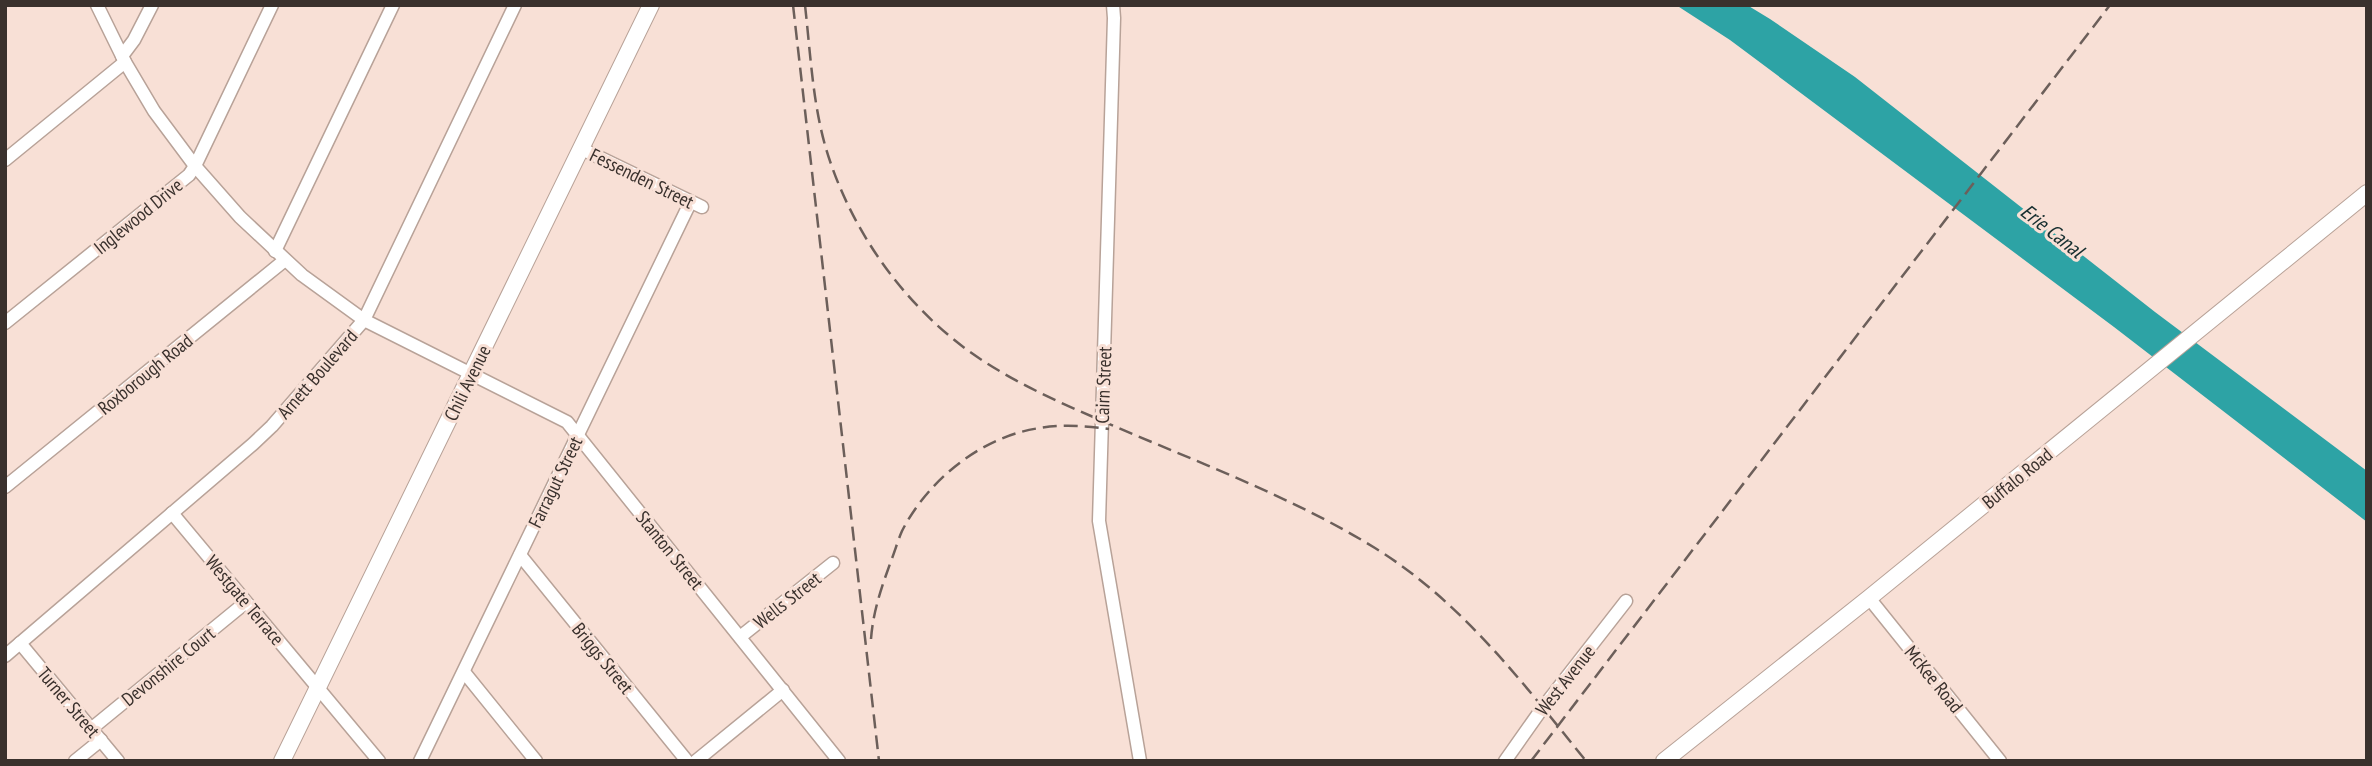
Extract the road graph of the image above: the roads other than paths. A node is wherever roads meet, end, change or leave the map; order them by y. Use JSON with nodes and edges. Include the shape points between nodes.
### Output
{"nodes":[{"id":1,"x":97,"y":5,"type":"edge"},
{"id":2,"x":152,"y":5,"type":"edge"},
{"id":3,"x":272,"y":5,"type":"edge"},
{"id":4,"x":393,"y":5,"type":"edge"},
{"id":5,"x":515,"y":5,"type":"edge"},
{"id":6,"x":651,"y":5,"type":"edge"},
{"id":7,"x":1112,"y":5,"type":"edge"},
{"id":8,"x":124,"y":59,"type":"junction"},
{"id":9,"x":582,"y":149,"type":"junction"},
{"id":10,"x":5,"y":160,"type":"edge"},
{"id":11,"x":195,"y":166,"type":"junction"},
{"id":12,"x":2367,"y":193,"type":"edge"},
{"id":13,"x":696,"y":205,"type":"joint"},
{"id":14,"x":280,"y":256,"type":"junction"},
{"id":15,"x":363,"y":320,"type":"junction"},
{"id":16,"x":5,"y":323,"type":"edge"},
{"id":17,"x":471,"y":376,"type":"junction"},
{"id":18,"x":578,"y":435,"type":"junction"},
{"id":19,"x":5,"y":487,"type":"edge"},
{"id":20,"x":172,"y":513,"type":"junction"},
{"id":21,"x":520,"y":555,"type":"junction"},
{"id":22,"x":833,"y":563,"type":"dead end"},
{"id":23,"x":1868,"y":598,"type":"junction"},
{"id":24,"x":1626,"y":601,"type":"dead end"},
{"id":25,"x":245,"y":603,"type":"junction"},
{"id":26,"x":740,"y":637,"type":"junction"},
{"id":27,"x":20,"y":643,"type":"junction"},
{"id":28,"x":5,"y":656,"type":"edge"},
{"id":29,"x":464,"y":672,"type":"junction"},
{"id":30,"x":319,"y":686,"type":"junction"},
{"id":31,"x":783,"y":690,"type":"junction"},
{"id":32,"x":92,"y":729,"type":"junction"},
{"id":33,"x":101,"y":740,"type":"junction"},
{"id":34,"x":75,"y":761,"type":"edge"},
{"id":35,"x":118,"y":761,"type":"edge"},
{"id":36,"x":282,"y":761,"type":"edge"},
{"id":37,"x":379,"y":761,"type":"edge"},
{"id":38,"x":420,"y":761,"type":"edge"},
{"id":39,"x":536,"y":761,"type":"edge"},
{"id":40,"x":687,"y":761,"type":"edge"},
{"id":41,"x":696,"y":761,"type":"edge"},
{"id":42,"x":838,"y":761,"type":"edge"},
{"id":43,"x":1140,"y":761,"type":"edge"},
{"id":44,"x":1505,"y":761,"type":"edge"},
{"id":45,"x":1664,"y":761,"type":"edge"},
{"id":46,"x":2000,"y":761,"type":"edge"}],
"edges":[{"from":1,"to":8,"type":"street","name":"Stanton Street"},
{"from":2,"to":8,"type":"street"},
{"from":3,"to":11,"type":"street","name":"Inglewood Drive"},
{"from":4,"to":14,"type":"street","name":"Roxborough Road"},
{"from":5,"to":15,"type":"street","name":"Arnett Boulevard"},
{"from":6,"to":9,"type":"main road","name":"Chili Avenue"},
{"from":7,"to":43,"type":"street","name":"Cairn Street","via":[[1099,521]]},
{"from":8,"to":10,"type":"street"},
{"from":8,"to":11,"type":"street","name":"Stanton Street","via":[[154,111]]},
{"from":9,"to":13,"type":"street","name":"Fessenden Street"},
{"from":9,"to":17,"type":"main road","name":"Chili Avenue"},
{"from":11,"to":14,"type":"street","name":"Stanton Street"},
{"from":11,"to":16,"type":"street","name":"Inglewood Drive"},
{"from":12,"to":23,"type":"main road","name":"Buffalo Road"},
{"from":13,"to":18,"type":"street","name":"Farragut Street"},
{"from":14,"to":15,"type":"street","name":"Stanton Street"},
{"from":14,"to":19,"type":"street","name":"Roxborough Road"},
{"from":15,"to":17,"type":"street","name":"Stanton Street"},
{"from":15,"to":20,"type":"street","name":"Arnett Boulevard","via":[[272,426]]},
{"from":17,"to":18,"type":"street","name":"Stanton Street","via":[[563,419]]},
{"from":17,"to":30,"type":"main road","name":"Chili Avenue"},
{"from":18,"to":21,"type":"street","name":"Farragut Street"},
{"from":18,"to":26,"type":"street","name":"Stanton Street"},
{"from":20,"to":25,"type":"street","name":"Westgate Terrace"},
{"from":20,"to":27,"type":"street","name":"Arnett Boulevard"},
{"from":21,"to":29,"type":"street","name":"Farragut Street"},
{"from":21,"to":40,"type":"street","name":"Briggs Street"},
{"from":22,"to":26,"type":"street","name":"Wells Street"},
{"from":23,"to":45,"type":"main road","name":"Buffalo Road"},
{"from":23,"to":46,"type":"street","name":"McKee Road"},
{"from":24,"to":44,"type":"street","name":"West Avenue"},
{"from":25,"to":30,"type":"street","name":"Westgate Terrace"},
{"from":25,"to":32,"type":"street","name":"Devonshire Court"},
{"from":26,"to":31,"type":"street","name":"Stanton Street"},
{"from":27,"to":28,"type":"street","name":"Arnett Boulevard"},
{"from":27,"to":32,"type":"street","name":"Turner Street"},
{"from":29,"to":38,"type":"street","name":"Farragut Street"},
{"from":29,"to":39,"type":"street"},
{"from":30,"to":36,"type":"main road","name":"Chili Avenue"},
{"from":30,"to":37,"type":"street","name":"Westgate Terrace"},
{"from":31,"to":41,"type":"street"},
{"from":31,"to":42,"type":"street","name":"Stanton Street"},
{"from":32,"to":33,"type":"street","name":"Turner Street"},
{"from":33,"to":34,"type":"street"},
{"from":33,"to":35,"type":"street","name":"Turner Street"}]}
